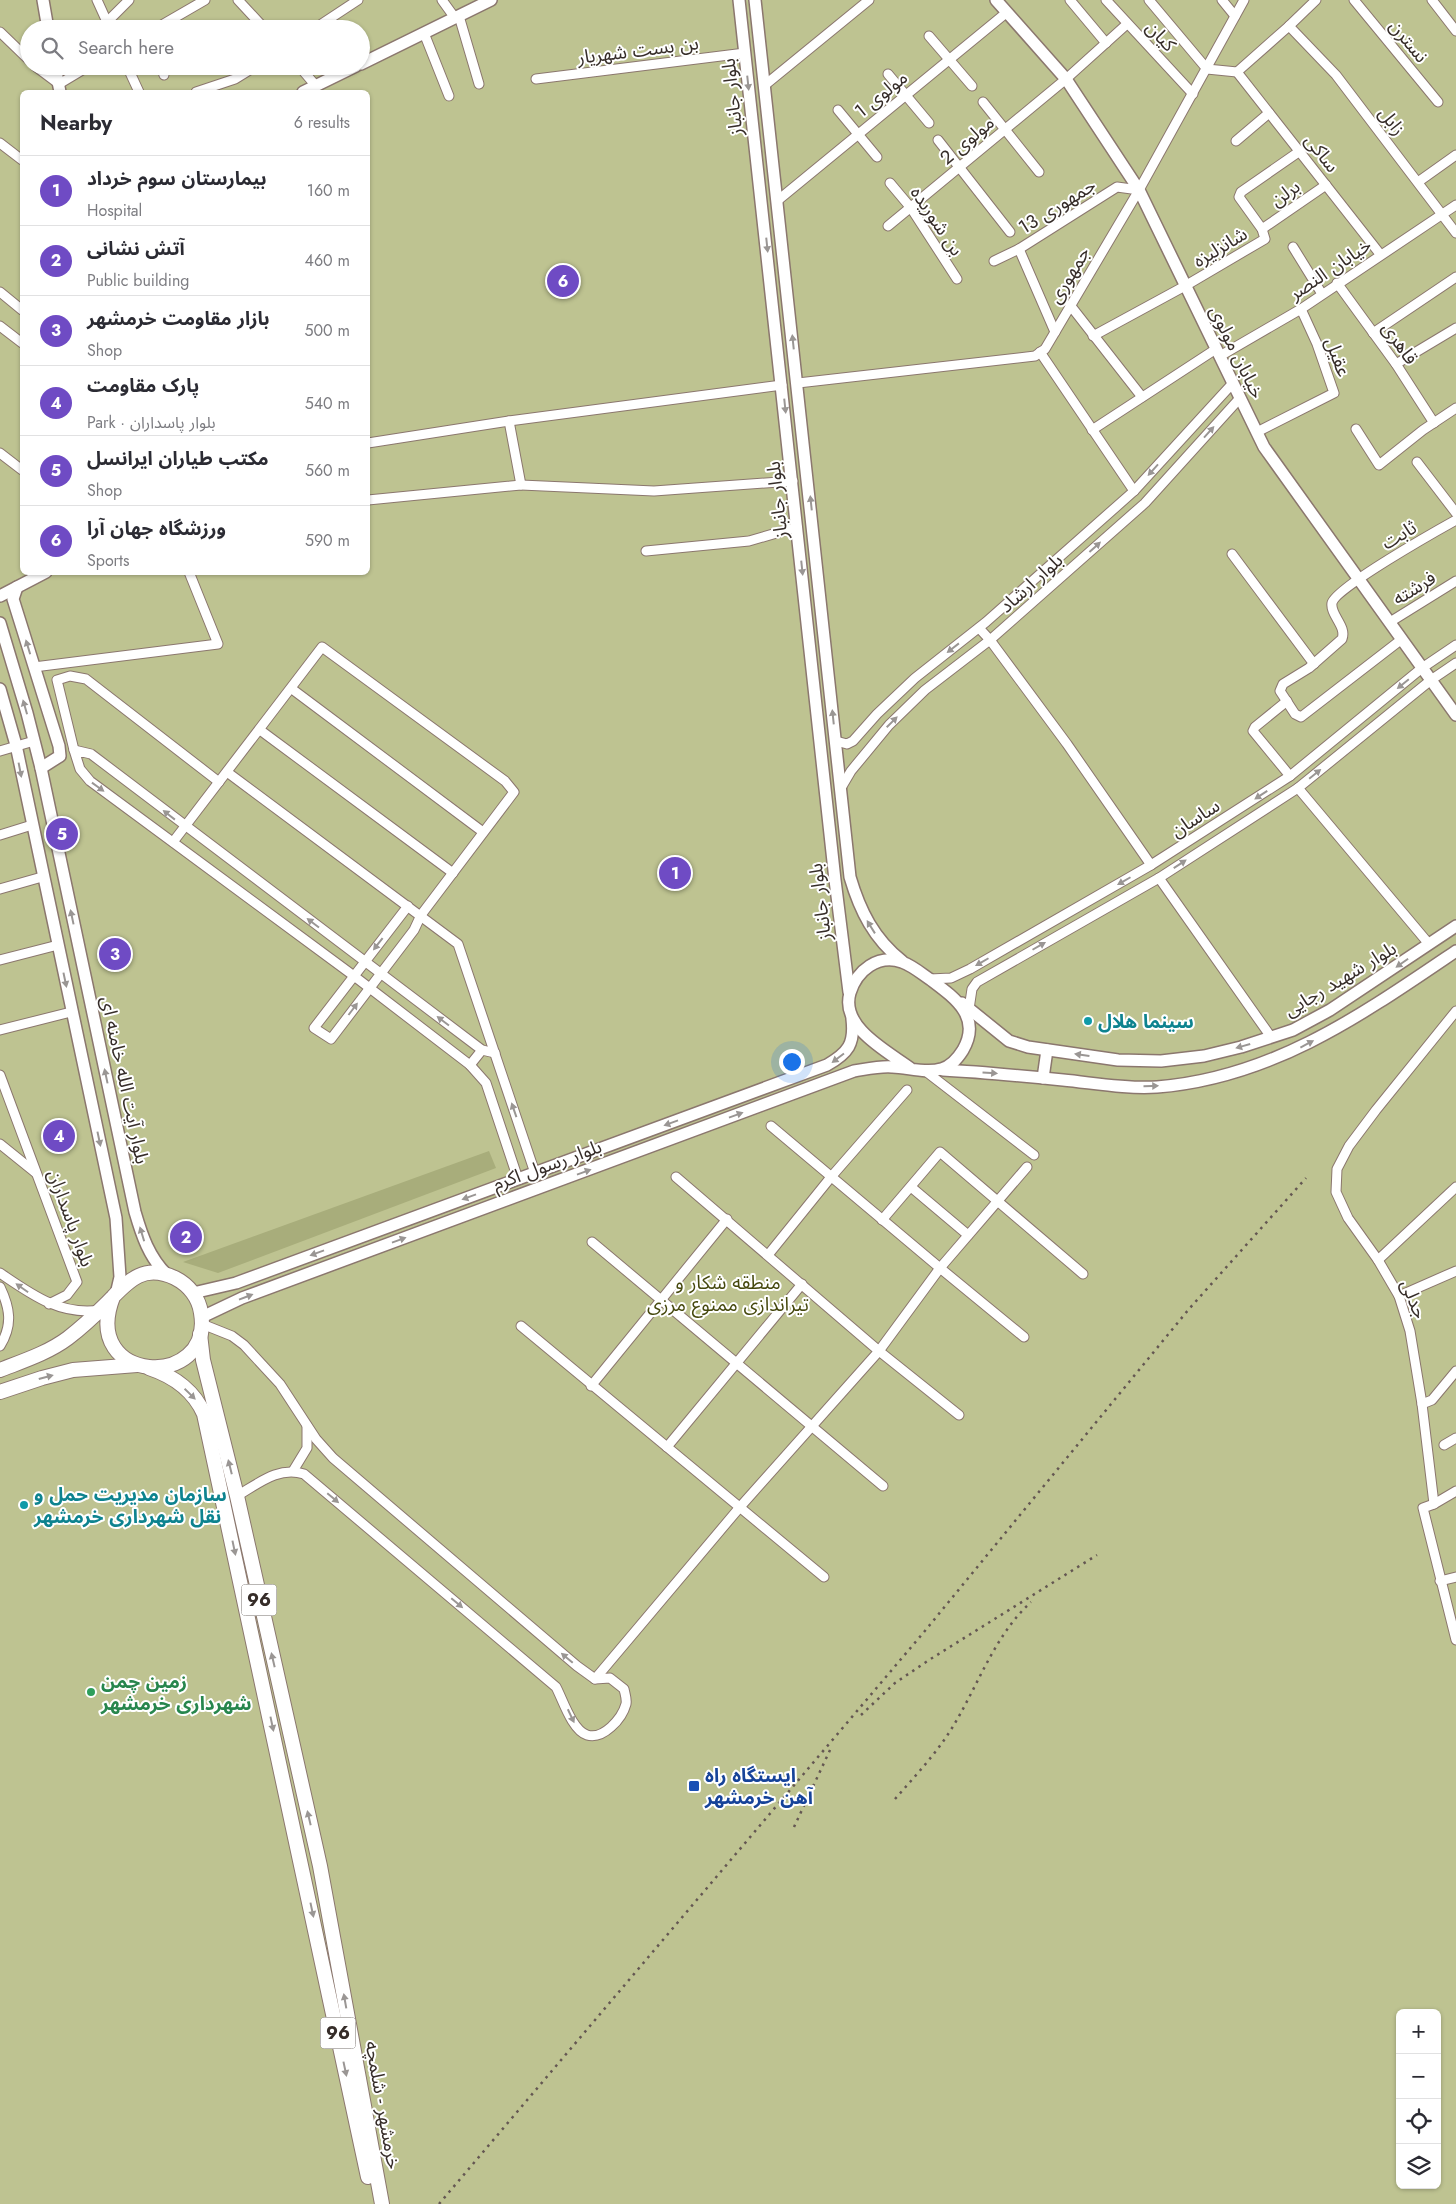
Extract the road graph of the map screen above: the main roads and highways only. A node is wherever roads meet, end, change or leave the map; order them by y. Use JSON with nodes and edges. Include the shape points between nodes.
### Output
{"nodes":[{"id":1,"x":43,"y":0,"type":"edge"},
{"id":2,"x":491,"y":0,"type":"edge"},
{"id":3,"x":739,"y":0,"type":"edge"},
{"id":4,"x":755,"y":0,"type":"edge"},
{"id":5,"x":997,"y":1,"type":"edge"},
{"id":6,"x":46,"y":20,"type":"edge"},
{"id":7,"x":370,"y":60,"type":"edge"},
{"id":8,"x":58,"y":75,"type":"edge"},
{"id":9,"x":338,"y":75,"type":"edge"},
{"id":10,"x":60,"y":88,"type":"edge"},
{"id":11,"x":307,"y":90,"type":"edge"},
{"id":12,"x":798,"y":383,"type":"junction"},
{"id":13,"x":782,"y":385,"type":"junction"},
{"id":14,"x":41,"y":575,"type":"edge"},
{"id":15,"x":17,"y":588,"type":"junction"},
{"id":16,"x":0,"y":596,"type":"edge"},
{"id":17,"x":0,"y":623,"type":"edge"},
{"id":18,"x":0,"y":689,"type":"edge"},
{"id":19,"x":1451,"y":700,"type":"edge"},
{"id":20,"x":1456,"y":715,"type":"edge"},
{"id":21,"x":41,"y":768,"type":"junction"},
{"id":22,"x":1456,"y":926,"type":"edge"},
{"id":23,"x":1456,"y":951,"type":"edge"},
{"id":24,"x":904,"y":962,"type":"junction"},
{"id":25,"x":849,"y":996,"type":"junction"},
{"id":26,"x":954,"y":997,"type":"junction"},
{"id":27,"x":851,"y":1015,"type":"junction"},
{"id":28,"x":1047,"y":1050,"type":"junction"},
{"id":29,"x":910,"y":1068,"type":"junction"},
{"id":30,"x":941,"y":1069,"type":"junction"},
{"id":31,"x":1043,"y":1078,"type":"junction"},
{"id":32,"x":555,"y":1166,"type":"junction"},
{"id":33,"x":560,"y":1180,"type":"junction"},
{"id":34,"x":167,"y":1275,"type":"junction"},
{"id":35,"x":193,"y":1293,"type":"junction"},
{"id":36,"x":115,"y":1294,"type":"junction"},
{"id":37,"x":201,"y":1325,"type":"junction"},
{"id":38,"x":143,"y":1367,"type":"junction"},
{"id":39,"x":0,"y":1370,"type":"edge"},
{"id":40,"x":0,"y":1392,"type":"edge"},
{"id":41,"x":374,"y":2204,"type":"edge"},
{"id":42,"x":382,"y":2204,"type":"edge"}],
"edges":[{"from":1,"to":6,"type":"main road"},
{"from":2,"to":7,"type":"main road"},
{"from":3,"to":13,"type":"main road","name":"بلوار جانباز","one_way":true},
{"from":12,"to":4,"type":"main road","name":"بلوار جانباز","one_way":true},
{"from":5,"to":19,"type":"main road","name":"خیابان مولوی","via":[[1066,79],[1139,190],[1264,447],[1422,668]]},
{"from":8,"to":10,"type":"main road"},
{"from":9,"to":11,"type":"main road"},
{"from":12,"to":13,"type":"main road"},
{"from":24,"to":12,"type":"main road","name":"بلوار جانباز","one_way":true,"via":[[878,939],[861,910],[850,877]]},
{"from":13,"to":25,"type":"main road","name":"بلوار جانباز","one_way":true},
{"from":14,"to":15,"type":"main road"},
{"from":15,"to":16,"type":"main road"},
{"from":21,"to":15,"type":"main road","one_way":true,"via":[[60,756],[59,746],[13,599]]},
{"from":21,"to":17,"type":"main road","name":"بلوار آیت الله خامنه ای","one_way":true},
{"from":18,"to":36,"type":"main road","name":"بلوار آیت الله خامنه ای","one_way":true,"via":[[16,745],[116,1218],[120,1278]]},
{"from":19,"to":20,"type":"main road","name":"خیابان مولوی"},
{"from":34,"to":21,"type":"main road","name":"بلوار آیت الله خامنه ای","one_way":true,"via":[[156,1264],[144,1243],[135,1212]]},
{"from":22,"to":28,"type":"main road","name":"بلوار شهید رجایی","one_way":true,"via":[[1330,1010],[1293,1030],[1241,1047],[1161,1061],[1118,1060]]},
{"from":31,"to":23,"type":"main road","name":"بلوار شهید رجایی","one_way":true,"via":[[1157,1087],[1246,1068],[1300,1048],[1339,1027]]},
{"from":24,"to":25,"type":"main road","via":[[892,959],[871,964],[854,983]]},
{"from":24,"to":26,"type":"main road"},
{"from":25,"to":27,"type":"main road"},
{"from":26,"to":28,"type":"main road","name":"بلوار شهید رجایی","via":[[1009,1040]]},
{"from":26,"to":30,"type":"main road","via":[[968,1018],[970,1031],[961,1053]]},
{"from":27,"to":29,"type":"main road","via":[[858,1027]]},
{"from":27,"to":32,"type":"main road","name":"بلوار رسول اکرم","one_way":true,"via":[[853,1032],[850,1046],[842,1057],[827,1065]]},
{"from":28,"to":31,"type":"main road"},
{"from":29,"to":30,"type":"main road"},
{"from":33,"to":29,"type":"main road","name":"بلوار رسول اکرم","one_way":true,"via":[[854,1071],[889,1066]]},
{"from":30,"to":31,"type":"main road","name":"بلوار شهید رجایی","one_way":true},
{"from":32,"to":33,"type":"main road"},
{"from":32,"to":35,"type":"main road","name":"بلوار رسول اکرم","one_way":true,"via":[[236,1283]]},
{"from":37,"to":33,"type":"main road","name":"بلوار رسول اکرم","one_way":true,"via":[[242,1298]]},
{"from":34,"to":35,"type":"highway"},
{"from":34,"to":36,"type":"highway","via":[[140,1276],[125,1283]]},
{"from":35,"to":37,"type":"highway","number":"96"},
{"from":36,"to":38,"type":"highway","number":"96","via":[[108,1310],[109,1337],[125,1358]]},
{"from":36,"to":39,"type":"highway","via":[[68,1338]]},
{"from":37,"to":38,"type":"highway","number":"96","via":[[195,1346],[186,1357],[163,1368]]},
{"from":42,"to":37,"type":"highway","name":"خرمشهر - شلمچه","number":"96","one_way":true,"via":[[320,1866],[203,1360]]},
{"from":40,"to":38,"type":"highway","number":"96","one_way":true,"via":[[73,1370]]},
{"from":38,"to":41,"type":"highway","name":"خرمشهر - شلمچه","number":"96","one_way":true,"via":[[165,1373],[178,1382],[199,1402],[204,1414]]}]}
